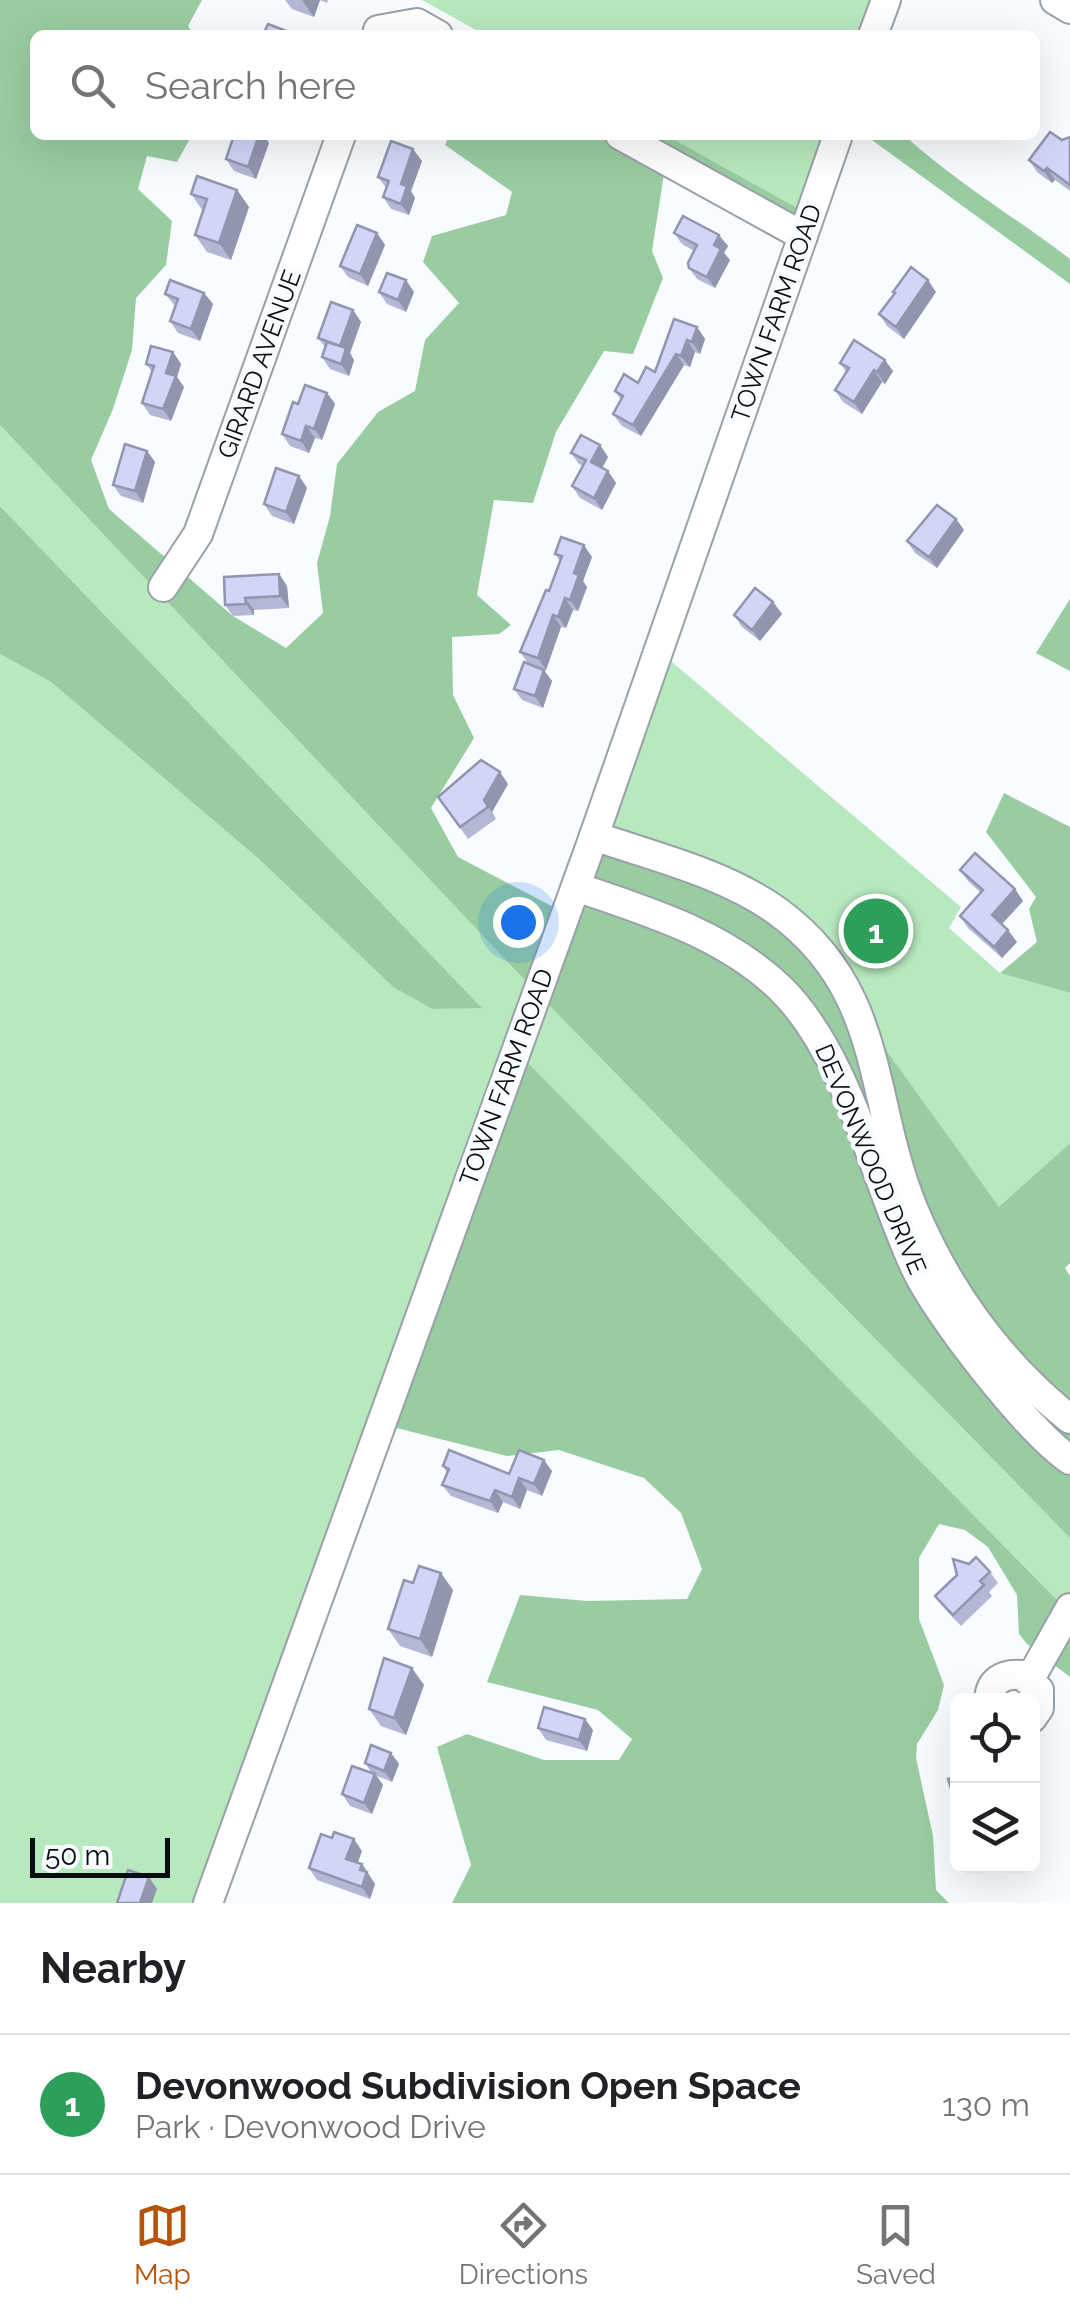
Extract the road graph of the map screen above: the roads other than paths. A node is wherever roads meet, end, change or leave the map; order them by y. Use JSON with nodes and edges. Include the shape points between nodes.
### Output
{"nodes":[{"id":1,"x":886,"y":0,"type":"edge"},
{"id":2,"x":1055,"y":0,"type":"edge"},
{"id":3,"x":1070,"y":10,"type":"edge"},
{"id":4,"x":378,"y":30,"type":"edge"},
{"id":5,"x":428,"y":30,"type":"edge"},
{"id":6,"x":875,"y":30,"type":"edge"},
{"id":7,"x":339,"y":140,"type":"edge"},
{"id":8,"x":629,"y":140,"type":"edge"},
{"id":9,"x":836,"y":140,"type":"edge"},
{"id":10,"x":803,"y":236,"type":"junction"},
{"id":11,"x":163,"y":587,"type":"dead end"},
{"id":12,"x":594,"y":836,"type":"junction"},
{"id":13,"x":576,"y":887,"type":"junction"},
{"id":14,"x":1070,"y":1419,"type":"edge"},
{"id":15,"x":1070,"y":1460,"type":"edge"},
{"id":16,"x":1070,"y":1608,"type":"edge"},
{"id":17,"x":1030,"y":1679,"type":"junction"},
{"id":18,"x":991,"y":1693,"type":"edge"},
{"id":19,"x":1039,"y":1693,"type":"edge"},
{"id":20,"x":208,"y":1903,"type":"edge"}],
"edges":[{"from":1,"to":6,"type":"street"},
{"from":2,"to":3,"type":"street"},
{"from":4,"to":5,"type":"street","via":[[416,24]]},
{"from":7,"to":11,"type":"street","name":"GIRARD AVENUE","via":[[198,534]]},
{"from":8,"to":10,"type":"street"},
{"from":9,"to":10,"type":"street","name":"TOWN FARM ROAD"},
{"from":10,"to":12,"type":"street","name":"TOWN FARM ROAD"},
{"from":12,"to":13,"type":"street","name":"TOWN FARM ROAD"},
{"from":12,"to":14,"type":"street","name":"DEVONWOOD DRIVE","via":[[742,890],[778,912],[833,964],[858,1010],[912,1206],[936,1257],[998,1352]]},
{"from":13,"to":15,"type":"street","name":"DEVONWOOD DRIVE","via":[[726,947],[780,988],[836,1070],[916,1270],[983,1366]]},
{"from":13,"to":20,"type":"street","name":"TOWN FARM ROAD"},
{"from":16,"to":17,"type":"street"},
{"from":17,"to":18,"type":"street","via":[[1004,1676]]},
{"from":17,"to":19,"type":"street"}]}
